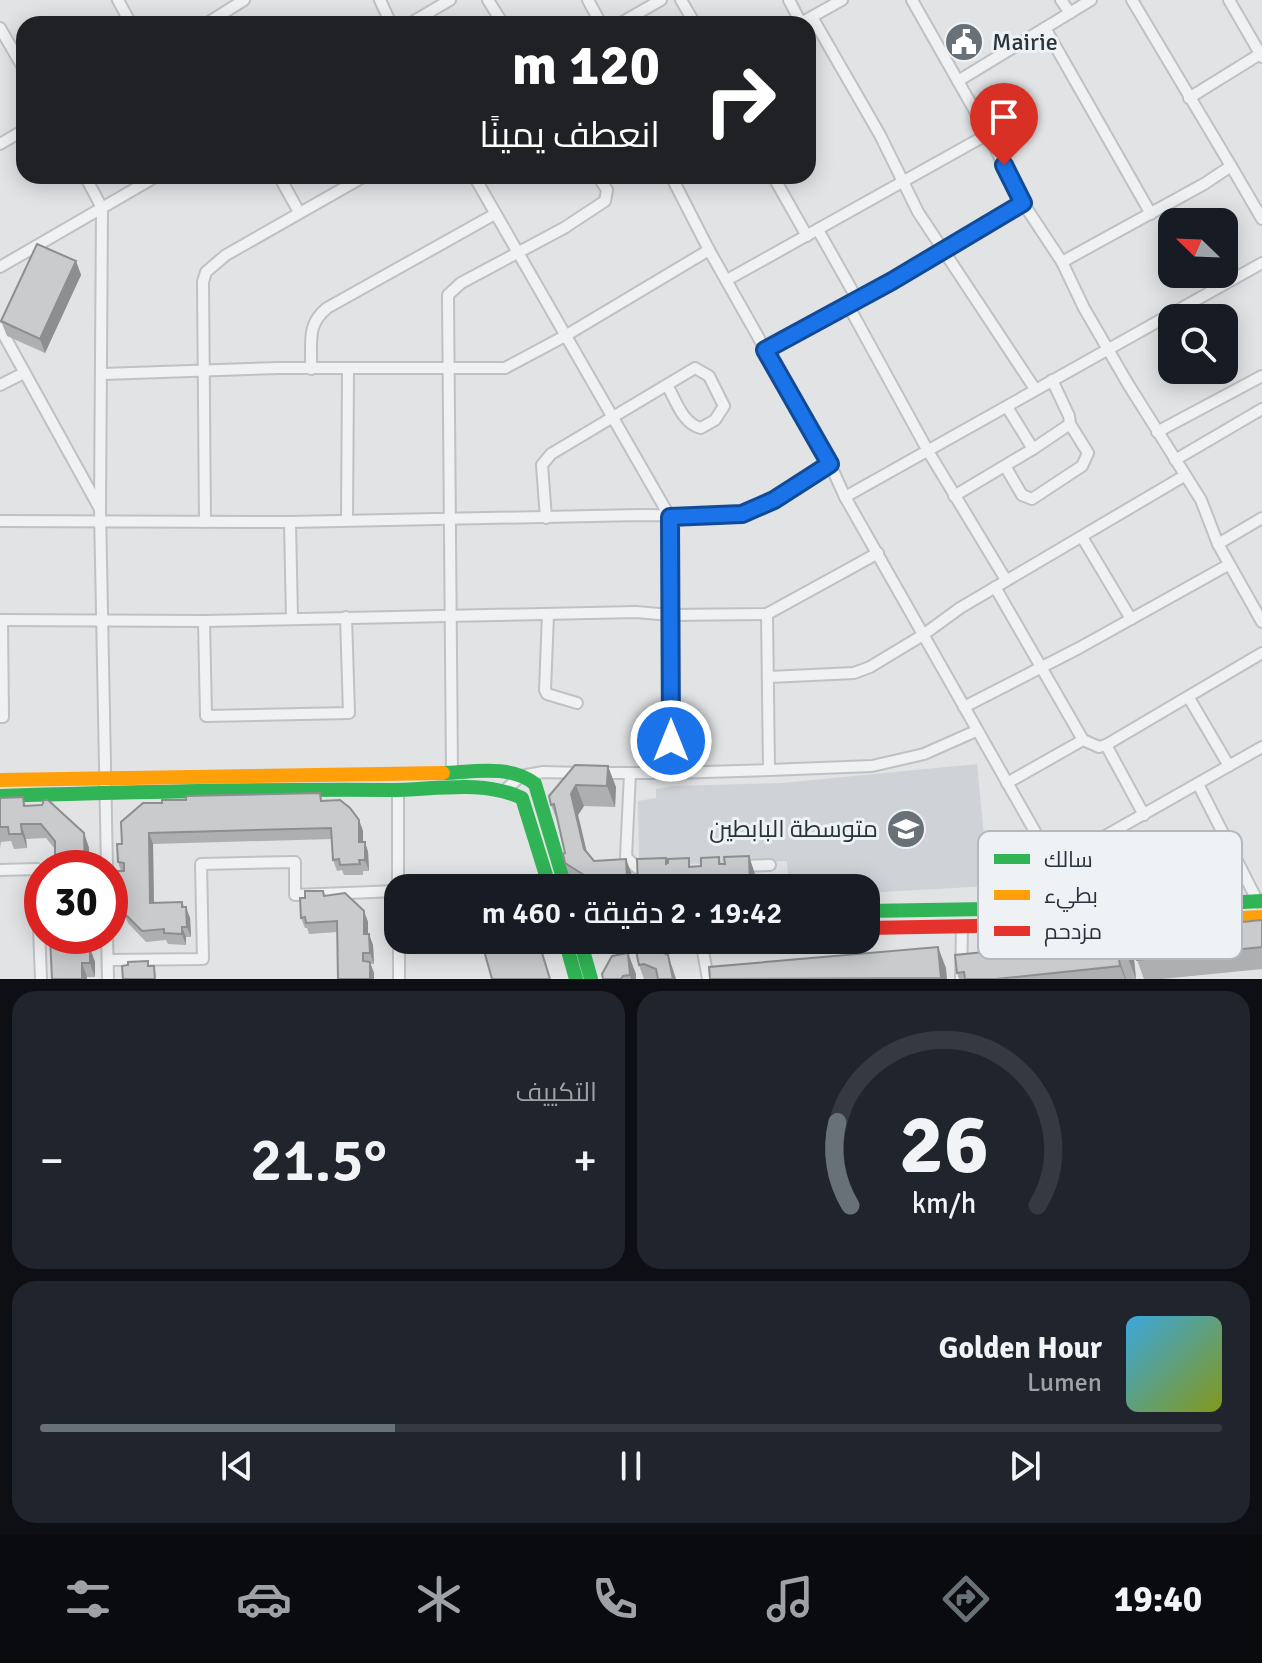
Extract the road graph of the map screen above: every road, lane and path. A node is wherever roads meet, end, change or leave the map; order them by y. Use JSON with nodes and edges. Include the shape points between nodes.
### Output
{"nodes":[{"id":1,"x":244,"y":0,"type":"edge"},
{"id":2,"x":450,"y":0,"type":"edge"},
{"id":3,"x":661,"y":0,"type":"edge"},
{"id":4,"x":842,"y":0,"type":"edge"},
{"id":5,"x":912,"y":0,"type":"edge"},
{"id":6,"x":1061,"y":0,"type":"edge"},
{"id":7,"x":1091,"y":0,"type":"edge"},
{"id":8,"x":1132,"y":0,"type":"edge"},
{"id":9,"x":1229,"y":0,"type":"edge"},
{"id":10,"x":1070,"y":13,"type":"junction"},
{"id":11,"x":219,"y":16,"type":"edge"},
{"id":12,"x":423,"y":16,"type":"edge"},
{"id":13,"x":633,"y":16,"type":"edge"},
{"id":14,"x":814,"y":16,"type":"edge"},
{"id":15,"x":816,"y":24,"type":"edge"},
{"id":16,"x":1045,"y":28,"type":"junction"},
{"id":17,"x":0,"y":29,"type":"edge"},
{"id":18,"x":1261,"y":55,"type":"edge"},
{"id":19,"x":16,"y":56,"type":"edge"},
{"id":20,"x":958,"y":81,"type":"junction"},
{"id":21,"x":1189,"y":98,"type":"junction"},
{"id":22,"x":988,"y":134,"type":"junction"},
{"id":23,"x":1231,"y":166,"type":"junction"},
{"id":24,"x":901,"y":182,"type":"junction"},
{"id":25,"x":89,"y":184,"type":"edge"},
{"id":26,"x":143,"y":184,"type":"edge"},
{"id":27,"x":283,"y":184,"type":"edge"},
{"id":28,"x":350,"y":184,"type":"edge"},
{"id":29,"x":478,"y":184,"type":"edge"},
{"id":30,"x":603,"y":184,"type":"edge"},
{"id":31,"x":675,"y":184,"type":"edge"},
{"id":32,"x":778,"y":184,"type":"edge"},
{"id":33,"x":1023,"y":203,"type":"junction"},
{"id":34,"x":102,"y":208,"type":"junction"},
{"id":35,"x":299,"y":212,"type":"junction"},
{"id":36,"x":495,"y":214,"type":"junction"},
{"id":37,"x":1151,"y":214,"type":"junction"},
{"id":38,"x":1262,"y":219,"type":"edge"},
{"id":39,"x":818,"y":230,"type":"junction"},
{"id":40,"x":807,"y":236,"type":"junction"},
{"id":41,"x":709,"y":250,"type":"junction"},
{"id":42,"x":942,"y":252,"type":"junction"},
{"id":43,"x":517,"y":253,"type":"junction"},
{"id":44,"x":1062,"y":262,"type":"junction"},
{"id":45,"x":1262,"y":263,"type":"edge"},
{"id":46,"x":0,"y":267,"type":"edge"},
{"id":47,"x":727,"y":280,"type":"junction"},
{"id":48,"x":852,"y":302,"type":"junction"},
{"id":49,"x":0,"y":328,"type":"edge"},
{"id":50,"x":565,"y":336,"type":"junction"},
{"id":51,"x":1108,"y":348,"type":"junction"},
{"id":52,"x":765,"y":350,"type":"junction"},
{"id":53,"x":311,"y":369,"type":"junction"},
{"id":54,"x":448,"y":369,"type":"junction"},
{"id":55,"x":203,"y":370,"type":"junction"},
{"id":56,"x":348,"y":370,"type":"junction"},
{"id":57,"x":24,"y":373,"type":"junction"},
{"id":58,"x":103,"y":374,"type":"junction"},
{"id":59,"x":1262,"y":376,"type":"edge"},
{"id":60,"x":1052,"y":380,"type":"junction"},
{"id":61,"x":0,"y":385,"type":"edge"},
{"id":62,"x":667,"y":385,"type":"junction"},
{"id":63,"x":1035,"y":389,"type":"junction"},
{"id":64,"x":1007,"y":407,"type":"junction"},
{"id":65,"x":1262,"y":409,"type":"edge"},
{"id":66,"x":612,"y":418,"type":"junction"},
{"id":67,"x":1070,"y":424,"type":"junction"},
{"id":68,"x":1157,"y":432,"type":"junction"},
{"id":69,"x":1033,"y":449,"type":"junction"},
{"id":70,"x":928,"y":451,"type":"junction"},
{"id":71,"x":1175,"y":460,"type":"junction"},
{"id":72,"x":830,"y":464,"type":"junction"},
{"id":73,"x":1005,"y":466,"type":"junction"},
{"id":74,"x":1184,"y":476,"type":"junction"},
{"id":75,"x":954,"y":496,"type":"junction"},
{"id":76,"x":845,"y":497,"type":"junction"},
{"id":77,"x":100,"y":510,"type":"junction"},
{"id":78,"x":670,"y":517,"type":"junction"},
{"id":79,"x":451,"y":518,"type":"junction"},
{"id":80,"x":546,"y":518,"type":"junction"},
{"id":81,"x":1262,"y":518,"type":"edge"},
{"id":82,"x":347,"y":520,"type":"junction"},
{"id":83,"x":0,"y":521,"type":"edge"},
{"id":84,"x":101,"y":522,"type":"junction"},
{"id":85,"x":205,"y":522,"type":"junction"},
{"id":86,"x":290,"y":522,"type":"junction"},
{"id":87,"x":1082,"y":537,"type":"junction"},
{"id":88,"x":1218,"y":544,"type":"junction"},
{"id":89,"x":878,"y":553,"type":"junction"},
{"id":90,"x":1228,"y":565,"type":"junction"},
{"id":91,"x":1006,"y":580,"type":"junction"},
{"id":92,"x":995,"y":587,"type":"junction"},
{"id":93,"x":548,"y":614,"type":"junction"},
{"id":94,"x":767,"y":614,"type":"junction"},
{"id":95,"x":450,"y":615,"type":"junction"},
{"id":96,"x":671,"y":615,"type":"junction"},
{"id":97,"x":346,"y":617,"type":"junction"},
{"id":98,"x":292,"y":619,"type":"junction"},
{"id":99,"x":1131,"y":619,"type":"junction"},
{"id":100,"x":1,"y":620,"type":"edge"},
{"id":101,"x":103,"y":621,"type":"junction"},
{"id":102,"x":204,"y":621,"type":"junction"},
{"id":103,"x":1262,"y":622,"type":"edge"},
{"id":104,"x":923,"y":635,"type":"junction"},
{"id":105,"x":1262,"y":653,"type":"edge"},
{"id":106,"x":1040,"y":666,"type":"junction"},
{"id":107,"x":769,"y":677,"type":"junction"},
{"id":108,"x":1189,"y":698,"type":"junction"},
{"id":109,"x":577,"y":703,"type":"dead end"},
{"id":110,"x":964,"y":707,"type":"junction"},
{"id":111,"x":0,"y":717,"type":"edge"},
{"id":112,"x":976,"y":731,"type":"junction"},
{"id":113,"x":1083,"y":740,"type":"junction"},
{"id":114,"x":1106,"y":745,"type":"junction"},
{"id":115,"x":1262,"y":747,"type":"edge"},
{"id":116,"x":1229,"y":766,"type":"junction"},
{"id":117,"x":769,"y":770,"type":"junction"},
{"id":118,"x":452,"y":773,"type":"junction"},
{"id":119,"x":630,"y":773,"type":"junction"},
{"id":120,"x":671,"y":773,"type":"junction"},
{"id":121,"x":521,"y":776,"type":"junction"},
{"id":122,"x":0,"y":780,"type":"edge"},
{"id":123,"x":1007,"y":783,"type":"junction"},
{"id":124,"x":1198,"y":784,"type":"junction"},
{"id":125,"x":107,"y":786,"type":"junction"},
{"id":126,"x":398,"y":790,"type":"junction"},
{"id":127,"x":505,"y":790,"type":"junction"},
{"id":128,"x":0,"y":796,"type":"edge"},
{"id":129,"x":1144,"y":815,"type":"junction"},
{"id":130,"x":1035,"y":831,"type":"edge"},
{"id":131,"x":1115,"y":831,"type":"edge"},
{"id":132,"x":1222,"y":831,"type":"edge"},
{"id":133,"x":107,"y":850,"type":"edge"},
{"id":134,"x":770,"y":865,"type":"dead end"},
{"id":135,"x":726,"y":866,"type":"edge"},
{"id":136,"x":666,"y":867,"type":"edge"},
{"id":137,"x":24,"y":869,"type":"edge"},
{"id":138,"x":1242,"y":869,"type":"edge"},
{"id":139,"x":0,"y":870,"type":"edge"},
{"id":140,"x":398,"y":874,"type":"edge"},
{"id":141,"x":546,"y":874,"type":"edge"},
{"id":142,"x":562,"y":874,"type":"edge"},
{"id":143,"x":384,"y":891,"type":"edge"},
{"id":144,"x":1261,"y":906,"type":"edge"},
{"id":145,"x":978,"y":909,"type":"edge"},
{"id":146,"x":880,"y":911,"type":"edge"},
{"id":147,"x":880,"y":928,"type":"edge"},
{"id":148,"x":962,"y":928,"type":"junction"},
{"id":149,"x":978,"y":928,"type":"edge"},
{"id":150,"x":41,"y":954,"type":"edge"},
{"id":151,"x":108,"y":954,"type":"edge"},
{"id":152,"x":399,"y":954,"type":"edge"},
{"id":153,"x":574,"y":954,"type":"edge"},
{"id":154,"x":579,"y":954,"type":"edge"},
{"id":155,"x":704,"y":954,"type":"edge"},
{"id":156,"x":108,"y":960,"type":"junction"},
{"id":157,"x":41,"y":979,"type":"edge"},
{"id":158,"x":108,"y":979,"type":"edge"},
{"id":159,"x":399,"y":979,"type":"edge"},
{"id":160,"x":576,"y":979,"type":"edge"},
{"id":161,"x":591,"y":979,"type":"edge"},
{"id":162,"x":708,"y":979,"type":"edge"},
{"id":163,"x":961,"y":979,"type":"edge"}],
"edges":[{"from":1,"to":11,"type":"street"},
{"from":2,"to":12,"type":"street"},
{"from":3,"to":13,"type":"street"},
{"from":4,"to":14,"type":"street"},
{"from":5,"to":20,"type":"street"},
{"from":6,"to":10,"type":"street"},
{"from":7,"to":10,"type":"street"},
{"from":8,"to":21,"type":"street"},
{"from":9,"to":18,"type":"street"},
{"from":10,"to":16,"type":"street"},
{"from":15,"to":24,"type":"street"},
{"from":16,"to":20,"type":"street"},
{"from":16,"to":37,"type":"street"},
{"from":17,"to":19,"type":"street"},
{"from":18,"to":21,"type":"street"},
{"from":20,"to":22,"type":"street"},
{"from":21,"to":23,"type":"street"},
{"from":22,"to":24,"type":"street"},
{"from":22,"to":33,"type":"street"},
{"from":23,"to":37,"type":"street"},
{"from":23,"to":38,"type":"street"},
{"from":24,"to":39,"type":"street"},
{"from":24,"to":42,"type":"street"},
{"from":25,"to":34,"type":"street"},
{"from":26,"to":34,"type":"street"},
{"from":27,"to":35,"type":"street"},
{"from":28,"to":35,"type":"street"},
{"from":29,"to":36,"type":"street"},
{"from":30,"to":43,"type":"street","via":[[605,201]]},
{"from":31,"to":41,"type":"street"},
{"from":32,"to":40,"type":"street"},
{"from":33,"to":42,"type":"street"},
{"from":33,"to":44,"type":"street"},
{"from":34,"to":46,"type":"street"},
{"from":34,"to":58,"type":"street"},
{"from":35,"to":55,"type":"street","via":[[206,272]]},
{"from":36,"to":43,"type":"street"},
{"from":36,"to":53,"type":"street","via":[[316,317]]},
{"from":37,"to":44,"type":"street"},
{"from":39,"to":40,"type":"street"},
{"from":39,"to":48,"type":"street"},
{"from":40,"to":47,"type":"street"},
{"from":41,"to":47,"type":"street"},
{"from":41,"to":50,"type":"street"},
{"from":42,"to":48,"type":"street"},
{"from":42,"to":63,"type":"street"},
{"from":43,"to":50,"type":"street"},
{"from":43,"to":54,"type":"street","via":[[448,295]]},
{"from":44,"to":51,"type":"street"},
{"from":45,"to":51,"type":"street"},
{"from":47,"to":52,"type":"street"},
{"from":48,"to":52,"type":"street"},
{"from":48,"to":70,"type":"street"},
{"from":49,"to":57,"type":"street"},
{"from":50,"to":54,"type":"street","via":[[505,368]]},
{"from":50,"to":66,"type":"street"},
{"from":51,"to":60,"type":"street"},
{"from":51,"to":68,"type":"street"},
{"from":52,"to":72,"type":"street"},
{"from":53,"to":55,"type":"street"},
{"from":53,"to":56,"type":"street"},
{"from":54,"to":56,"type":"street"},
{"from":54,"to":79,"type":"street"},
{"from":55,"to":58,"type":"street"},
{"from":55,"to":85,"type":"street"},
{"from":56,"to":82,"type":"street"},
{"from":57,"to":61,"type":"street"},
{"from":57,"to":77,"type":"street"},
{"from":58,"to":77,"type":"street"},
{"from":59,"to":68,"type":"street"},
{"from":60,"to":63,"type":"street"},
{"from":60,"to":67,"type":"street"},
{"from":62,"to":62,"type":"street","via":[[695,368],[704,372],[724,406],[721,413],[701,428],[694,427]]},
{"from":62,"to":66,"type":"street"},
{"from":63,"to":64,"type":"street"},
{"from":64,"to":69,"type":"street"},
{"from":64,"to":70,"type":"street"},
{"from":65,"to":71,"type":"street"},
{"from":66,"to":78,"type":"street"},
{"from":66,"to":80,"type":"street","via":[[544,460]]},
{"from":67,"to":69,"type":"street"},
{"from":67,"to":73,"type":"street","via":[[1088,453],[1082,466],[1032,499],[1022,495]]},
{"from":68,"to":71,"type":"street"},
{"from":69,"to":73,"type":"street"},
{"from":70,"to":75,"type":"street"},
{"from":70,"to":76,"type":"street"},
{"from":71,"to":74,"type":"street"},
{"from":72,"to":76,"type":"street"},
{"from":72,"to":78,"type":"street","via":[[742,514]]},
{"from":73,"to":75,"type":"street"},
{"from":74,"to":87,"type":"street"},
{"from":74,"to":88,"type":"street","via":[[1201,500]]},
{"from":75,"to":91,"type":"street"},
{"from":76,"to":89,"type":"street"},
{"from":77,"to":84,"type":"street"},
{"from":78,"to":80,"type":"street"},
{"from":78,"to":96,"type":"street"},
{"from":79,"to":80,"type":"street"},
{"from":79,"to":82,"type":"street"},
{"from":79,"to":95,"type":"street"},
{"from":81,"to":88,"type":"street"},
{"from":82,"to":86,"type":"street"},
{"from":83,"to":84,"type":"street"},
{"from":84,"to":85,"type":"street"},
{"from":84,"to":101,"type":"street"},
{"from":85,"to":86,"type":"street"},
{"from":86,"to":98,"type":"street"},
{"from":87,"to":91,"type":"street"},
{"from":87,"to":99,"type":"street"},
{"from":88,"to":90,"type":"street"},
{"from":89,"to":94,"type":"street"},
{"from":89,"to":104,"type":"street"},
{"from":90,"to":99,"type":"street"},
{"from":90,"to":103,"type":"street"},
{"from":91,"to":92,"type":"street"},
{"from":92,"to":104,"type":"street"},
{"from":92,"to":106,"type":"street"},
{"from":93,"to":95,"type":"street"},
{"from":93,"to":96,"type":"street"},
{"from":93,"to":109,"type":"street","via":[[545,690]]},
{"from":94,"to":96,"type":"street"},
{"from":94,"to":107,"type":"street"},
{"from":95,"to":97,"type":"street"},
{"from":95,"to":118,"type":"street"},
{"from":96,"to":120,"type":"street"},
{"from":97,"to":98,"type":"street"},
{"from":97,"to":102,"type":"street","via":[[349,713],[206,716]]},
{"from":98,"to":102,"type":"street"},
{"from":99,"to":106,"type":"street"},
{"from":100,"to":101,"type":"street"},
{"from":100,"to":111,"type":"street"},
{"from":101,"to":102,"type":"street"},
{"from":101,"to":125,"type":"street"},
{"from":104,"to":107,"type":"street","via":[[854,673]]},
{"from":104,"to":110,"type":"street"},
{"from":105,"to":108,"type":"street"},
{"from":106,"to":110,"type":"street"},
{"from":106,"to":113,"type":"street"},
{"from":107,"to":117,"type":"street"},
{"from":108,"to":114,"type":"street"},
{"from":108,"to":116,"type":"street"},
{"from":110,"to":112,"type":"street"},
{"from":112,"to":117,"type":"street","via":[[924,754],[872,766]]},
{"from":112,"to":123,"type":"street"},
{"from":113,"to":114,"type":"street"},
{"from":113,"to":123,"type":"street"},
{"from":114,"to":129,"type":"street"},
{"from":115,"to":116,"type":"street"},
{"from":116,"to":124,"type":"street"},
{"from":117,"to":120,"type":"street"},
{"from":118,"to":121,"type":"main road","via":[[504,771]]},
{"from":118,"to":125,"type":"main road"},
{"from":119,"to":120,"type":"street"},
{"from":119,"to":121,"type":"street"},
{"from":119,"to":136,"type":"street","via":[[626,857],[637,868]]},
{"from":121,"to":127,"type":"street"},
{"from":121,"to":142,"type":"main road","via":[[533,781],[539,792]]},
{"from":122,"to":125,"type":"main road"},
{"from":123,"to":130,"type":"street"},
{"from":124,"to":129,"type":"street"},
{"from":124,"to":132,"type":"street"},
{"from":125,"to":126,"type":"main road"},
{"from":125,"to":128,"type":"main road"},
{"from":125,"to":133,"type":"street"},
{"from":126,"to":127,"type":"main road"},
{"from":126,"to":140,"type":"street"},
{"from":127,"to":141,"type":"main road","via":[[522,798]]},
{"from":129,"to":131,"type":"street"},
{"from":134,"to":135,"type":"street"},
{"from":137,"to":139,"type":"street"},
{"from":138,"to":144,"type":"street"},
{"from":143,"to":156,"type":"street","via":[[295,895],[295,862],[201,864],[203,959]]},
{"from":145,"to":146,"type":"main road"},
{"from":147,"to":148,"type":"main road"},
{"from":148,"to":149,"type":"main road"},
{"from":148,"to":163,"type":"street"},
{"from":150,"to":157,"type":"street"},
{"from":151,"to":156,"type":"street"},
{"from":152,"to":159,"type":"street"},
{"from":153,"to":160,"type":"main road"},
{"from":154,"to":161,"type":"main road"},
{"from":155,"to":162,"type":"street"},
{"from":156,"to":158,"type":"street"}]}
